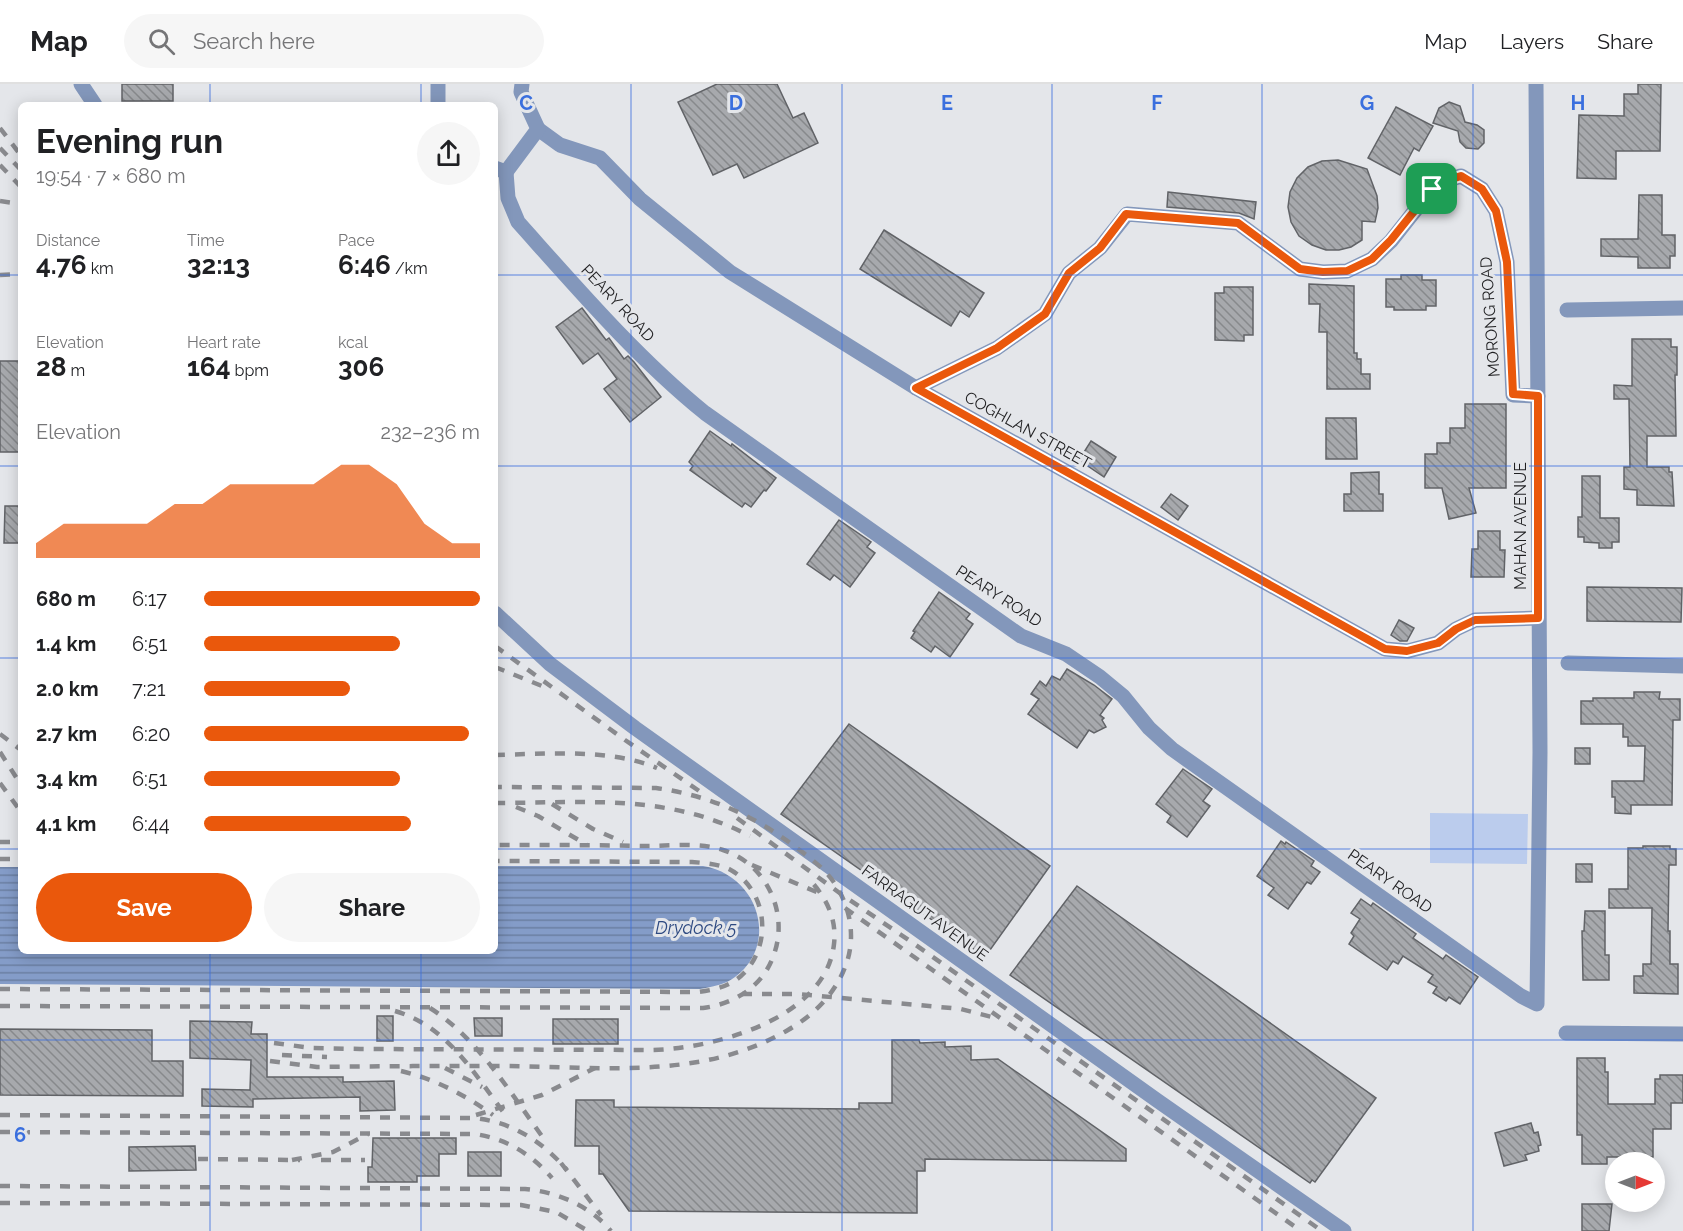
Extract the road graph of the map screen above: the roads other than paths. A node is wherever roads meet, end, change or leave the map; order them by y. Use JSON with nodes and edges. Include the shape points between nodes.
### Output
{"nodes":[{"id":1,"x":81,"y":84,"type":"edge"},
{"id":2,"x":438,"y":84,"type":"edge"},
{"id":3,"x":522,"y":84,"type":"edge"},
{"id":4,"x":1536,"y":84,"type":"edge"},
{"id":5,"x":93,"y":102,"type":"edge"},
{"id":6,"x":438,"y":102,"type":"edge"},
{"id":7,"x":538,"y":129,"type":"junction"},
{"id":8,"x":500,"y":170,"type":"edge"},
{"id":9,"x":1683,"y":308,"type":"edge"},
{"id":10,"x":1567,"y":310,"type":"dead end"},
{"id":11,"x":916,"y":388,"type":"junction"},
{"id":12,"x":1538,"y":396,"type":"junction"},
{"id":13,"x":498,"y":616,"type":"edge"},
{"id":14,"x":1538,"y":618,"type":"junction"},
{"id":15,"x":1568,"y":663,"type":"dead end"},
{"id":16,"x":1683,"y":666,"type":"edge"},
{"id":17,"x":1537,"y":1004,"type":"joint"},
{"id":18,"x":1566,"y":1033,"type":"dead end"},
{"id":19,"x":1683,"y":1034,"type":"edge"},
{"id":20,"x":1344,"y":1231,"type":"edge"}],
"edges":[{"from":1,"to":5,"type":"street"},
{"from":2,"to":6,"type":"street"},
{"from":3,"to":7,"type":"street","via":[[521,92]]},
{"from":4,"to":12,"type":"street","name":"MAHAN AVENUE"},
{"from":7,"to":8,"type":"street"},
{"from":7,"to":11,"type":"street","name":"COGHLAN STREET","via":[[560,145],[600,158],[640,199],[730,272]]},
{"from":8,"to":17,"type":"street","name":"PEARY ROAD","via":[[518,222],[638,352],[705,413],[1021,636],[1066,654],[1100,677],[1172,749]]},
{"from":9,"to":10,"type":"street"},
{"from":11,"to":12,"type":"street","name":"MORONG ROAD","via":[[997,348],[1045,314],[1069,273],[1100,248],[1126,214],[1238,223],[1300,269],[1347,271],[1372,259],[1432,189],[1461,176],[1482,189],[1496,211],[1507,262],[1513,394]]},
{"from":11,"to":14,"type":"street","name":"COGHLAN STREET","via":[[1385,649],[1407,651],[1438,643],[1475,620]]},
{"from":12,"to":14,"type":"street","name":"MAHAN AVENUE"},
{"from":13,"to":20,"type":"street","name":"FARRAGUT AVENUE","via":[[550,664],[635,728]]},
{"from":14,"to":17,"type":"street","name":"MAHAN AVENUE"},
{"from":15,"to":16,"type":"street"},
{"from":18,"to":19,"type":"street"}]}
